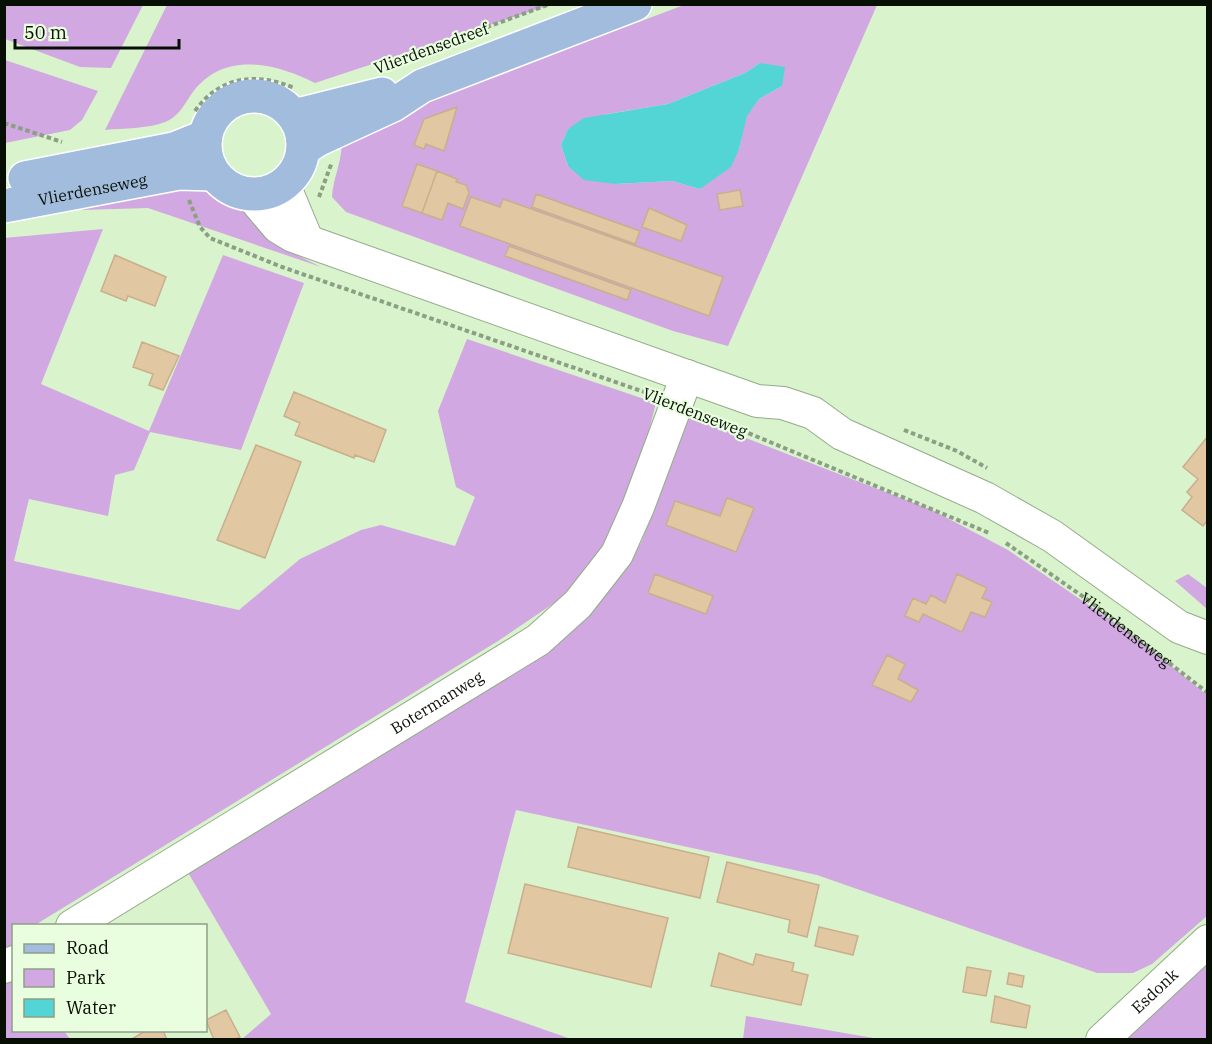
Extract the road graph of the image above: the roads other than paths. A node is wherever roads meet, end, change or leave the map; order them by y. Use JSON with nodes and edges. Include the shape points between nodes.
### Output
{"nodes":[{"id":1,"x":635,"y":4,"type":"edge"},
{"id":2,"x":315,"y":112,"type":"junction"},
{"id":3,"x":198,"y":126,"type":"junction"},
{"id":4,"x":212,"y":174,"type":"junction"},
{"id":5,"x":4,"y":182,"type":"edge"},
{"id":6,"x":284,"y":184,"type":"junction"},
{"id":7,"x":252,"y":195,"type":"junction"},
{"id":8,"x":4,"y":206,"type":"edge"},
{"id":9,"x":307,"y":240,"type":"junction"},
{"id":10,"x":682,"y":390,"type":"junction"},
{"id":11,"x":1179,"y":627,"type":"junction"},
{"id":12,"x":1208,"y":638,"type":"edge"},
{"id":13,"x":1208,"y":662,"type":"edge"},
{"id":14,"x":75,"y":924,"type":"edge"},
{"id":15,"x":1208,"y":941,"type":"edge"},
{"id":16,"x":1102,"y":1040,"type":"edge"}],
"edges":[{"from":1,"to":2,"type":"main road","name":"Vlierdensedreef","via":[[422,86]]},
{"from":2,"to":3,"type":"main road","via":[[254,96],[231,101]]},
{"from":2,"to":6,"type":"main road","via":[[300,129],[303,149],[295,173]]},
{"from":3,"to":4,"type":"main road"},
{"from":3,"to":5,"type":"main road","name":"Vlierdenseweg","via":[[174,149]]},
{"from":4,"to":7,"type":"main road","via":[[230,189]]},
{"from":4,"to":8,"type":"main road","name":"Vlierdenseweg","via":[[179,173]]},
{"from":6,"to":7,"type":"main road","via":[[269,193]]},
{"from":6,"to":9,"type":"street"},
{"from":7,"to":9,"type":"street","name":"Vlierdenseweg","via":[[278,227]]},
{"from":9,"to":10,"type":"street","name":"Vlierdenseweg"},
{"from":10,"to":11,"type":"street","name":"Vlierdenseweg","via":[[757,401],[781,419],[812,431],[842,434],[986,498],[1052,536]]},
{"from":10,"to":14,"type":"street","name":"Botermanweg","via":[[617,554],[578,604],[538,640]]},
{"from":11,"to":12,"type":"street","name":"Vlierdenseweg"},
{"from":11,"to":13,"type":"street","name":"Vlierdenseweg"},
{"from":15,"to":16,"type":"street","name":"Esdonk"}]}
